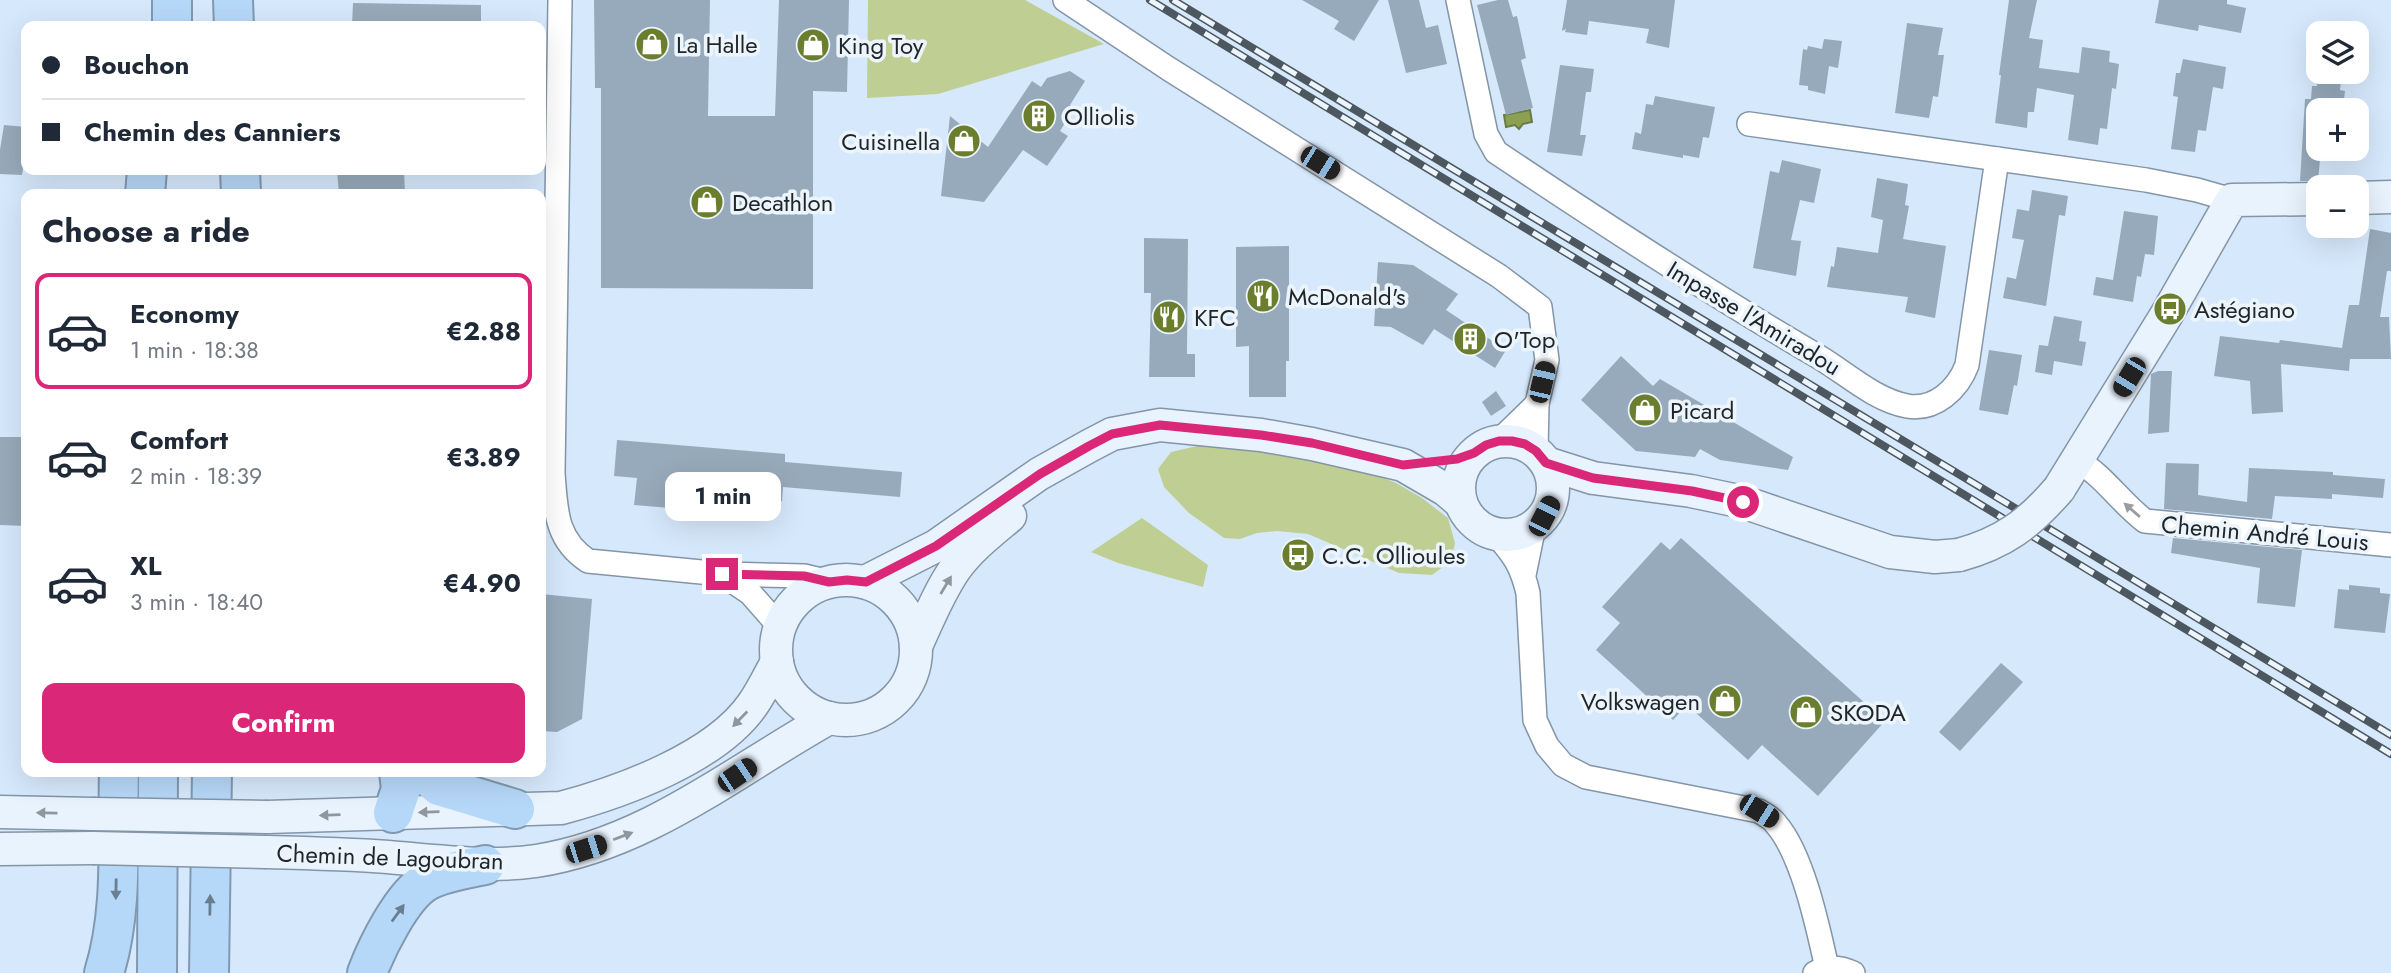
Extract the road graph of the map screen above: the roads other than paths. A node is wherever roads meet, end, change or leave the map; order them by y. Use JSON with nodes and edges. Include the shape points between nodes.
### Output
{"nodes":[{"id":1,"x":222,"y":0,"type":"edge"},
{"id":2,"x":233,"y":0,"type":"edge"},
{"id":3,"x":560,"y":0,"type":"edge"},
{"id":4,"x":1065,"y":0,"type":"edge"},
{"id":5,"x":1458,"y":0,"type":"edge"},
{"id":6,"x":222,"y":21,"type":"edge"},
{"id":7,"x":234,"y":21,"type":"edge"},
{"id":8,"x":1749,"y":124,"type":"dead end"},
{"id":9,"x":1997,"y":159,"type":"junction"},
{"id":10,"x":2391,"y":197,"type":"edge"},
{"id":11,"x":2369,"y":198,"type":"edge"},
{"id":12,"x":2306,"y":199,"type":"edge"},
{"id":13,"x":2232,"y":200,"type":"junction"},
{"id":14,"x":1537,"y":404,"type":"junction"},
{"id":15,"x":1201,"y":429,"type":"junction"},
{"id":16,"x":1487,"y":447,"type":"junction"},
{"id":17,"x":1541,"y":457,"type":"junction"},
{"id":18,"x":2078,"y":461,"type":"junction"},
{"id":19,"x":1403,"y":465,"type":"junction"},
{"id":20,"x":1593,"y":478,"type":"junction"},
{"id":21,"x":1460,"y":502,"type":"junction"},
{"id":22,"x":1542,"y":514,"type":"junction"},
{"id":23,"x":1496,"y":535,"type":"junction"},
{"id":24,"x":2391,"y":545,"type":"edge"},
{"id":25,"x":722,"y":574,"type":"junction"},
{"id":26,"x":1524,"y":575,"type":"junction"},
{"id":27,"x":829,"y":582,"type":"junction"},
{"id":28,"x":866,"y":582,"type":"junction"},
{"id":29,"x":780,"y":627,"type":"junction"},
{"id":30,"x":916,"y":646,"type":"junction"},
{"id":31,"x":777,"y":662,"type":"junction"},
{"id":32,"x":829,"y":718,"type":"junction"},
{"id":33,"x":119,"y":777,"type":"edge"},
{"id":34,"x":158,"y":777,"type":"edge"},
{"id":35,"x":212,"y":777,"type":"edge"},
{"id":36,"x":400,"y":777,"type":"edge"},
{"id":37,"x":429,"y":777,"type":"edge"},
{"id":38,"x":515,"y":808,"type":"junction"},
{"id":39,"x":0,"y":813,"type":"edge"},
{"id":40,"x":393,"y":813,"type":"junction"},
{"id":41,"x":0,"y":849,"type":"edge"},
{"id":42,"x":349,"y":854,"type":"junction"},
{"id":43,"x":485,"y":865,"type":"junction"},
{"id":44,"x":1821,"y":970,"type":"edge"},
{"id":45,"x":104,"y":973,"type":"edge"},
{"id":46,"x":157,"y":973,"type":"edge"},
{"id":47,"x":209,"y":973,"type":"edge"},
{"id":48,"x":367,"y":973,"type":"edge"},
{"id":49,"x":1853,"y":973,"type":"edge"}],
"edges":[{"from":1,"to":6,"type":"highway"},
{"from":2,"to":7,"type":"highway"},
{"from":3,"to":25,"type":"street","via":[[553,473],[562,534],[574,552],[588,561]]},
{"from":4,"to":14,"type":"street","via":[[1499,276],[1540,307],[1547,360]]},
{"from":5,"to":9,"type":"street","name":"Impasse l'Amiradou","via":[[1486,134],[1496,152],[1761,324],[1880,397],[1909,407],[1934,404],[1953,390],[1967,365]]},
{"from":8,"to":9,"type":"street"},
{"from":9,"to":13,"type":"street","via":[[2146,180]]},
{"from":10,"to":11,"type":"main road"},
{"from":12,"to":13,"type":"main road"},
{"from":13,"to":18,"type":"main road"},
{"from":14,"to":16,"type":"street"},
{"from":14,"to":17,"type":"street"},
{"from":15,"to":19,"type":"main road","via":[[1312,443]]},
{"from":15,"to":28,"type":"main road","via":[[1160,425],[1112,434],[1040,474],[924,553]]},
{"from":30,"to":15,"type":"main road","one_way":true,"via":[[956,568],[977,544],[1045,489],[1107,458]]},
{"from":16,"to":17,"type":"main road","via":[[1512,441],[1525,444]]},
{"from":16,"to":19,"type":"main road","via":[[1441,462]]},
{"from":16,"to":21,"type":"main road","via":[[1465,463]]},
{"from":17,"to":20,"type":"main road"},
{"from":17,"to":22,"type":"main road","via":[[1552,476],[1553,490]]},
{"from":18,"to":20,"type":"main road","bridge":true,"via":[[2037,515],[2015,531],[1992,544],[1935,557],[1890,552],[1743,502]]},
{"from":24,"to":18,"type":"street","name":"Chemin André Louis","one_way":true,"via":[[2145,522]]},
{"from":19,"to":21,"type":"main road"},
{"from":20,"to":22,"type":"main road"},
{"from":21,"to":23,"type":"main road","via":[[1476,525]]},
{"from":22,"to":23,"type":"main road","via":[[1522,532]]},
{"from":22,"to":26,"type":"street"},
{"from":23,"to":26,"type":"street","via":[[1513,552]]},
{"from":25,"to":27,"type":"street","via":[[804,576]]},
{"from":25,"to":29,"type":"street","via":[[750,593]]},
{"from":26,"to":44,"type":"street","via":[[1535,720],[1547,746],[1563,765],[1586,777],[1759,811],[1774,821],[1814,912]]},
{"from":27,"to":28,"type":"main road"},
{"from":27,"to":29,"type":"main road","via":[[807,591]]},
{"from":28,"to":30,"type":"main road","via":[[901,606]]},
{"from":29,"to":31,"type":"main road"},
{"from":30,"to":32,"type":"main road","via":[[913,670],[889,705],[863,718]]},
{"from":31,"to":32,"type":"main road","via":[[782,678],[801,703]]},
{"from":31,"to":38,"type":"main road","name":"Chemin de Lagoubran","one_way":true,"via":[[753,705],[737,723],[682,762],[593,800],[561,808]]},
{"from":43,"to":32,"type":"main road","name":"Chemin de Lagoubran","one_way":true,"via":[[569,854],[641,829]]},
{"from":33,"to":45,"type":"highway","one_way":true,"via":[[116,909]]},
{"from":34,"to":46,"type":"highway"},
{"from":47,"to":35,"type":"highway","one_way":true},
{"from":36,"to":40,"type":"highway","via":[[401,789]]},
{"from":37,"to":38,"type":"highway","via":[[439,786]]},
{"from":38,"to":40,"type":"main road","name":"Chemin de Lagoubran","one_way":true},
{"from":40,"to":39,"type":"main road","name":"Chemin de Lagoubran","one_way":true,"bridge":true,"via":[[267,817]]},
{"from":40,"to":42,"type":"main road","via":[[372,845]]},
{"from":41,"to":42,"type":"main road","name":"Chemin de Lagoubran","bridge":true},
{"from":42,"to":43,"type":"main road","name":"Chemin de Lagoubran"},
{"from":48,"to":43,"type":"highway","one_way":true,"via":[[397,912],[425,882]]},
{"from":44,"to":49,"type":"street","via":[[1843,968]]}]}
